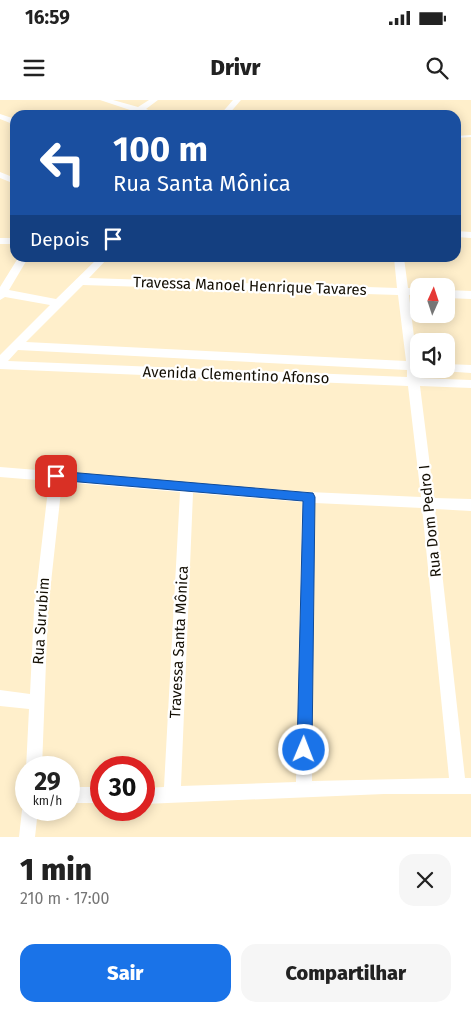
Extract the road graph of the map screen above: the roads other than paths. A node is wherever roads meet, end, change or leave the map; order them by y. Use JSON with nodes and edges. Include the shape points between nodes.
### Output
{"nodes":[{"id":1,"x":104,"y":100,"type":"edge"},
{"id":2,"x":154,"y":100,"type":"edge"},
{"id":3,"x":237,"y":100,"type":"edge"},
{"id":4,"x":131,"y":110,"type":"edge"},
{"id":5,"x":139,"y":110,"type":"edge"},
{"id":6,"x":228,"y":110,"type":"edge"},
{"id":7,"x":21,"y":262,"type":"edge"},
{"id":8,"x":98,"y":262,"type":"edge"},
{"id":9,"x":399,"y":262,"type":"edge"},
{"id":10,"x":81,"y":280,"type":"junction"},
{"id":11,"x":403,"y":291,"type":"junction"},
{"id":12,"x":410,"y":291,"type":"edge"},
{"id":13,"x":1,"y":294,"type":"edge"},
{"id":14,"x":455,"y":294,"type":"edge"},
{"id":15,"x":471,"y":295,"type":"edge"},
{"id":16,"x":58,"y":303,"type":"junction"},
{"id":17,"x":410,"y":335,"type":"edge"},
{"id":18,"x":16,"y":346,"type":"junction"},
{"id":19,"x":266,"y":358,"type":"junction"},
{"id":20,"x":0,"y":362,"type":"edge"},
{"id":21,"x":0,"y":366,"type":"edge"},
{"id":22,"x":410,"y":366,"type":"edge"},
{"id":23,"x":455,"y":368,"type":"edge"},
{"id":24,"x":471,"y":369,"type":"edge"},
{"id":25,"x":267,"y":376,"type":"junction"},
{"id":26,"x":414,"y":378,"type":"edge"},
{"id":27,"x":414,"y":382,"type":"junction"},
{"id":28,"x":471,"y":384,"type":"edge"},
{"id":29,"x":0,"y":472,"type":"edge"},
{"id":30,"x":56,"y":476,"type":"junction"},
{"id":31,"x":187,"y":488,"type":"junction"},
{"id":32,"x":309,"y":497,"type":"junction"},
{"id":33,"x":428,"y":502,"type":"junction"},
{"id":34,"x":471,"y":505,"type":"edge"},
{"id":35,"x":0,"y":698,"type":"edge"},
{"id":36,"x":37,"y":702,"type":"junction"},
{"id":37,"x":35,"y":756,"type":"edge"},
{"id":38,"x":464,"y":786,"type":"edge"},
{"id":39,"x":304,"y":789,"type":"junction"},
{"id":40,"x":155,"y":796,"type":"edge"},
{"id":41,"x":172,"y":796,"type":"junction"},
{"id":42,"x":29,"y":821,"type":"edge"},
{"id":43,"x":27,"y":837,"type":"edge"}],
"edges":[{"from":1,"to":4,"type":"street"},
{"from":2,"to":5,"type":"street"},
{"from":3,"to":6,"type":"street"},
{"from":7,"to":13,"type":"street"},
{"from":8,"to":10,"type":"street"},
{"from":9,"to":11,"type":"street","name":"Rua Dom Pedro I"},
{"from":10,"to":11,"type":"street","name":"Travessa Manoel Henrique Tavares"},
{"from":10,"to":16,"type":"street"},
{"from":11,"to":12,"type":"street","name":"Travessa Manoel Henrique Tavares"},
{"from":11,"to":17,"type":"street","name":"Rua Dom Pedro I"},
{"from":13,"to":16,"type":"street"},
{"from":14,"to":15,"type":"street"},
{"from":16,"to":18,"type":"street"},
{"from":18,"to":19,"type":"street","name":"Avenida Clementino Afonso"},
{"from":18,"to":20,"type":"street"},
{"from":19,"to":22,"type":"street","name":"Avenida Clementino Afonso"},
{"from":19,"to":25,"type":"street"},
{"from":21,"to":25,"type":"street","name":"Avenida Clementino Afonso"},
{"from":23,"to":24,"type":"street"},
{"from":25,"to":27,"type":"street","name":"Avenida Clementino Afonso"},
{"from":26,"to":27,"type":"street","name":"Rua Dom Pedro I"},
{"from":27,"to":28,"type":"street","name":"Avenida Clementino Afonso"},
{"from":27,"to":33,"type":"street","name":"Rua Dom Pedro I"},
{"from":29,"to":30,"type":"street"},
{"from":30,"to":31,"type":"street"},
{"from":30,"to":36,"type":"street","name":"Rua Surubim","via":[[41,610]]},
{"from":31,"to":32,"type":"street"},
{"from":31,"to":41,"type":"street","name":"Travessa Santa Mônica"},
{"from":32,"to":33,"type":"street"},
{"from":32,"to":39,"type":"street"},
{"from":33,"to":34,"type":"street"},
{"from":33,"to":38,"type":"street","name":"Rua Dom Pedro I"},
{"from":35,"to":36,"type":"street"},
{"from":36,"to":37,"type":"street","name":"Rua Surubim"},
{"from":38,"to":39,"type":"street"},
{"from":39,"to":41,"type":"street"},
{"from":40,"to":41,"type":"street"},
{"from":42,"to":43,"type":"street"}]}
